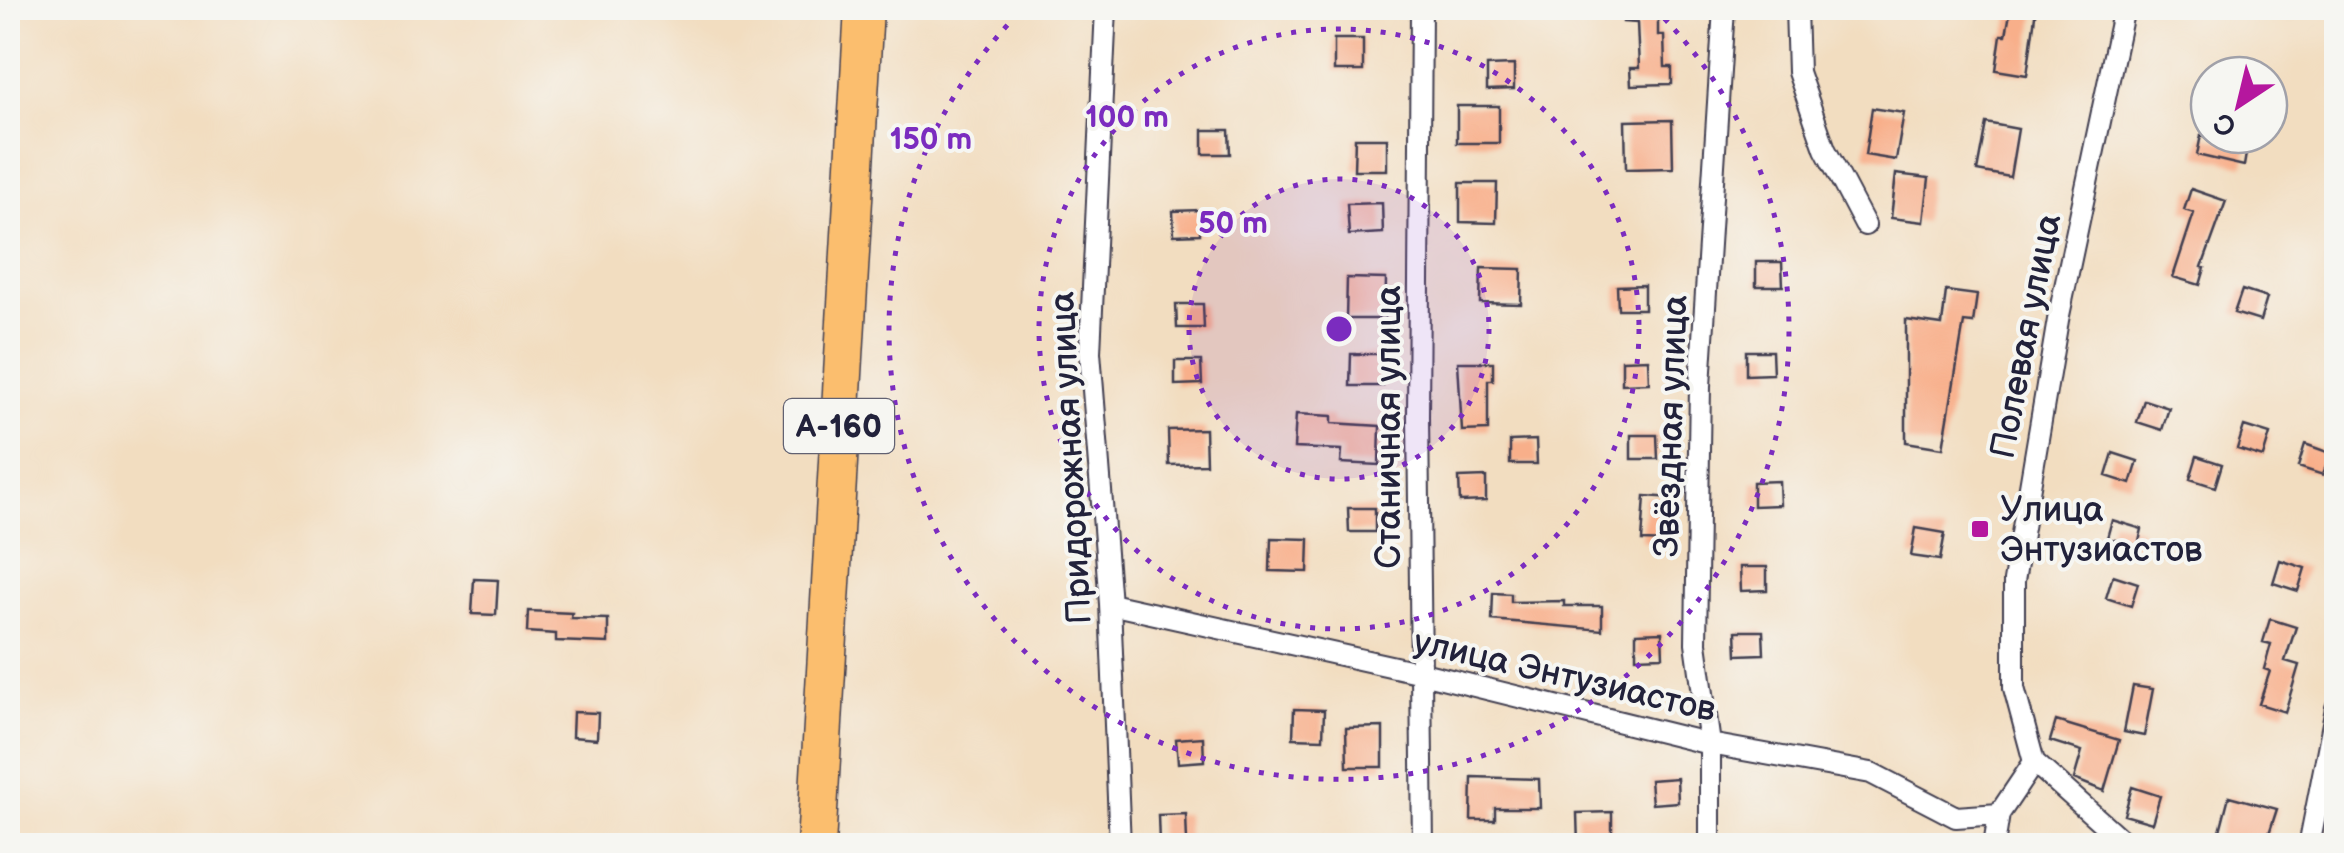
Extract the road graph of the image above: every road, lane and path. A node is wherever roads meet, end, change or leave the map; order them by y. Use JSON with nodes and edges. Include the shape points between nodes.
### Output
{"nodes":[{"id":1,"x":851,"y":8,"type":"edge"},
{"id":2,"x":864,"y":8,"type":"edge"},
{"id":3,"x":1106,"y":8,"type":"edge"},
{"id":4,"x":1421,"y":8,"type":"edge"},
{"id":5,"x":1724,"y":8,"type":"edge"},
{"id":6,"x":1796,"y":8,"type":"edge"},
{"id":7,"x":2124,"y":8,"type":"edge"},
{"id":8,"x":1865,"y":225,"type":"dead end"},
{"id":9,"x":1110,"y":604,"type":"junction"},
{"id":10,"x":1422,"y":674,"type":"junction"},
{"id":11,"x":2336,"y":708,"type":"edge"},
{"id":12,"x":1710,"y":744,"type":"junction"},
{"id":13,"x":2034,"y":762,"type":"junction"},
{"id":14,"x":1999,"y":814,"type":"junction"},
{"id":15,"x":804,"y":846,"type":"edge"},
{"id":16,"x":816,"y":846,"type":"edge"},
{"id":17,"x":1120,"y":846,"type":"edge"},
{"id":18,"x":1423,"y":846,"type":"edge"},
{"id":19,"x":1710,"y":846,"type":"edge"},
{"id":20,"x":1994,"y":846,"type":"edge"},
{"id":21,"x":2128,"y":846,"type":"edge"},
{"id":22,"x":2309,"y":846,"type":"edge"}],
"edges":[{"from":1,"to":15,"type":"highway","number":"А-160"},
{"from":2,"to":16,"type":"highway","number":"А-160"},
{"from":3,"to":9,"type":"street","name":"Придорожная улица","via":[[1090,352]]},
{"from":4,"to":10,"type":"street","name":"Станичная улица"},
{"from":5,"to":12,"type":"street","name":"Звёздная улица","via":[[1700,386],[1696,643]]},
{"from":6,"to":8,"type":"street","via":[[1798,72],[1825,149]]},
{"from":7,"to":13,"type":"street","name":"Полевая улица","via":[[2058,320],[2014,581],[2014,688]]},
{"from":9,"to":10,"type":"street","name":"улица Энтузиастов"},
{"from":9,"to":17,"type":"street","name":"Придорожная улица"},
{"from":10,"to":12,"type":"street","name":"улица Энтузиастов"},
{"from":10,"to":18,"type":"street","name":"Станичная улица"},
{"from":11,"to":22,"type":"street"},
{"from":12,"to":14,"type":"street","name":"улица Энтузиастов","via":[[1871,773],[1956,817]]},
{"from":12,"to":19,"type":"street","name":"Звёздная улица"},
{"from":13,"to":14,"type":"street"},
{"from":13,"to":21,"type":"street"},
{"from":14,"to":20,"type":"street"}]}
